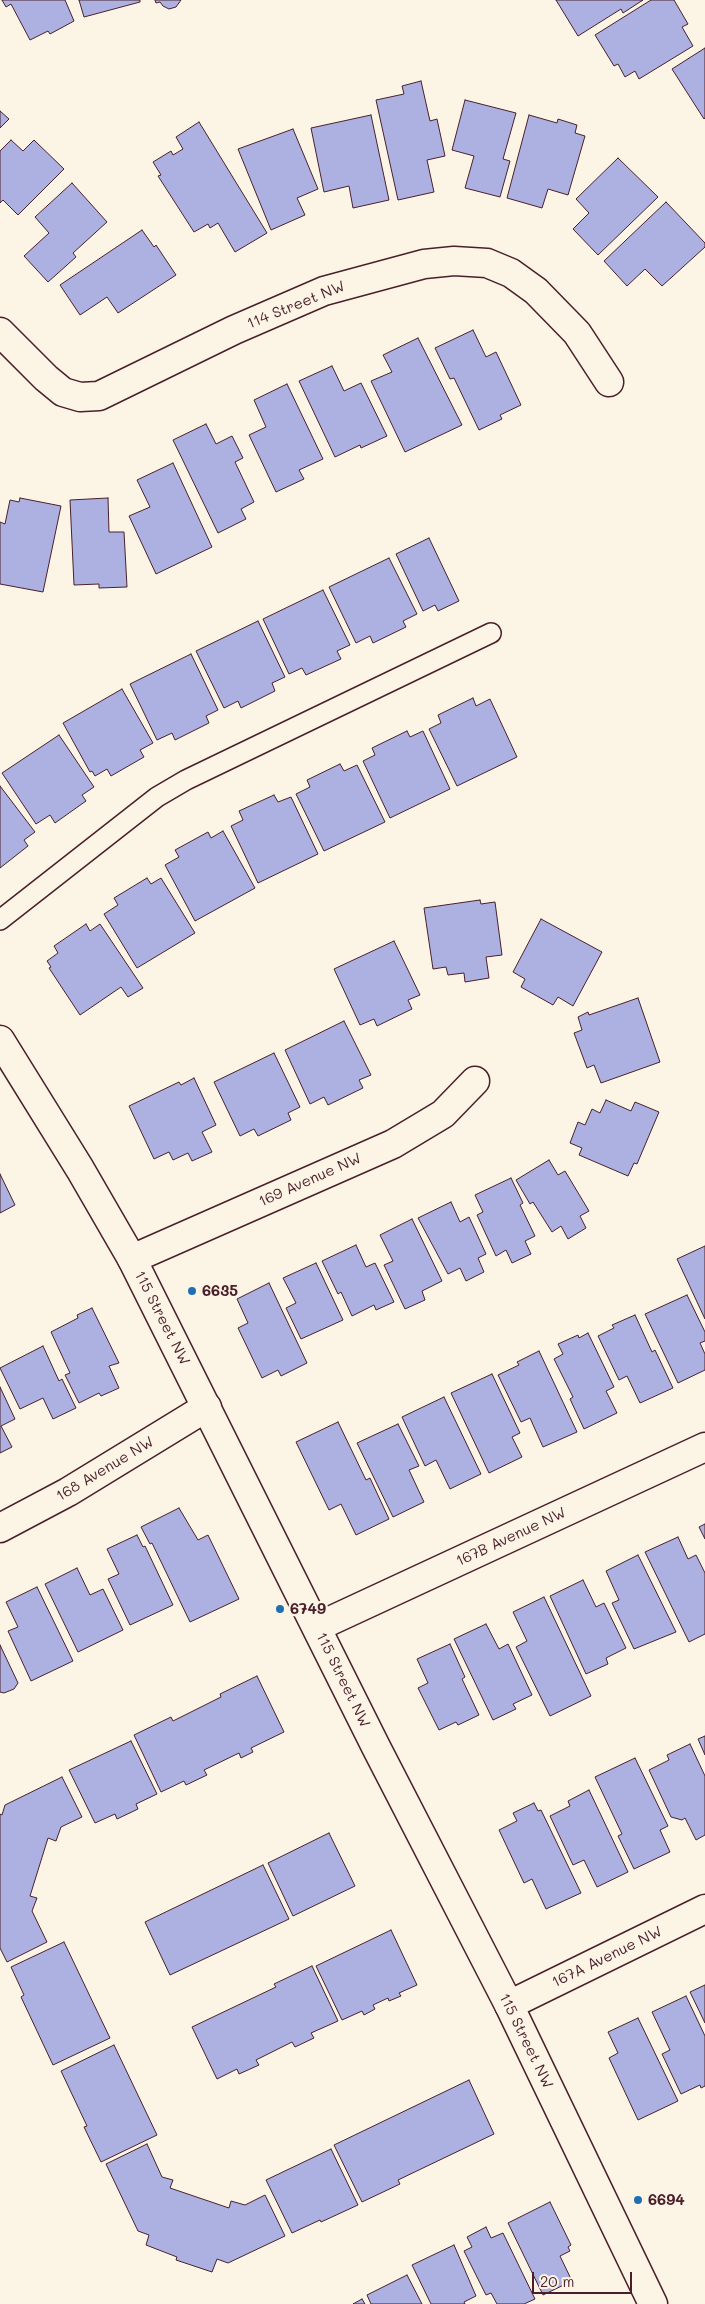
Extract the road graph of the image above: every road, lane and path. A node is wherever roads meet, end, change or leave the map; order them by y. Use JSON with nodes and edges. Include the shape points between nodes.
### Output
{"nodes":[{"id":1,"x":0,"y":332,"type":"edge"},
{"id":2,"x":609,"y":382,"type":"dead end"},
{"id":3,"x":491,"y":633,"type":"dead end"},
{"id":4,"x":0,"y":920,"type":"edge"},
{"id":5,"x":1,"y":1044,"type":"edge"},
{"id":6,"x":475,"y":1081,"type":"dead end"},
{"id":7,"x":132,"y":1259,"type":"junction"},
{"id":8,"x":207,"y":1407,"type":"junction"},
{"id":9,"x":705,"y":1447,"type":"edge"},
{"id":10,"x":0,"y":1528,"type":"edge"},
{"id":11,"x":317,"y":1627,"type":"junction"},
{"id":12,"x":705,"y":1909,"type":"edge"},
{"id":13,"x":509,"y":2004,"type":"junction"},
{"id":14,"x":653,"y":2304,"type":"edge"}],
"edges":[{"from":1,"to":2,"type":"street","name":"114 Street NW","via":[[63,392],[80,397],[99,396],[234,330],[324,291],[424,264],[487,263],[511,273],[536,290],[576,333]]},
{"from":3,"to":4,"type":"lane","via":[[186,780],[132,816]]},
{"from":5,"to":7,"type":"street","name":"115 Street NW"},
{"from":6,"to":7,"type":"street","name":"169 Avenue NW","via":[[443,1114],[393,1144]]},
{"from":7,"to":8,"type":"street","name":"115 Street NW"},
{"from":8,"to":10,"type":"street","name":"168 Avenue NW","via":[[68,1492]]},
{"from":8,"to":11,"type":"street","name":"115 Street NW"},
{"from":9,"to":11,"type":"street","name":"167B Avenue NW"},
{"from":11,"to":13,"type":"street","name":"115 Street NW"},
{"from":12,"to":13,"type":"street","name":"167A Avenue NW"},
{"from":13,"to":14,"type":"street","name":"115 Street NW"}]}
